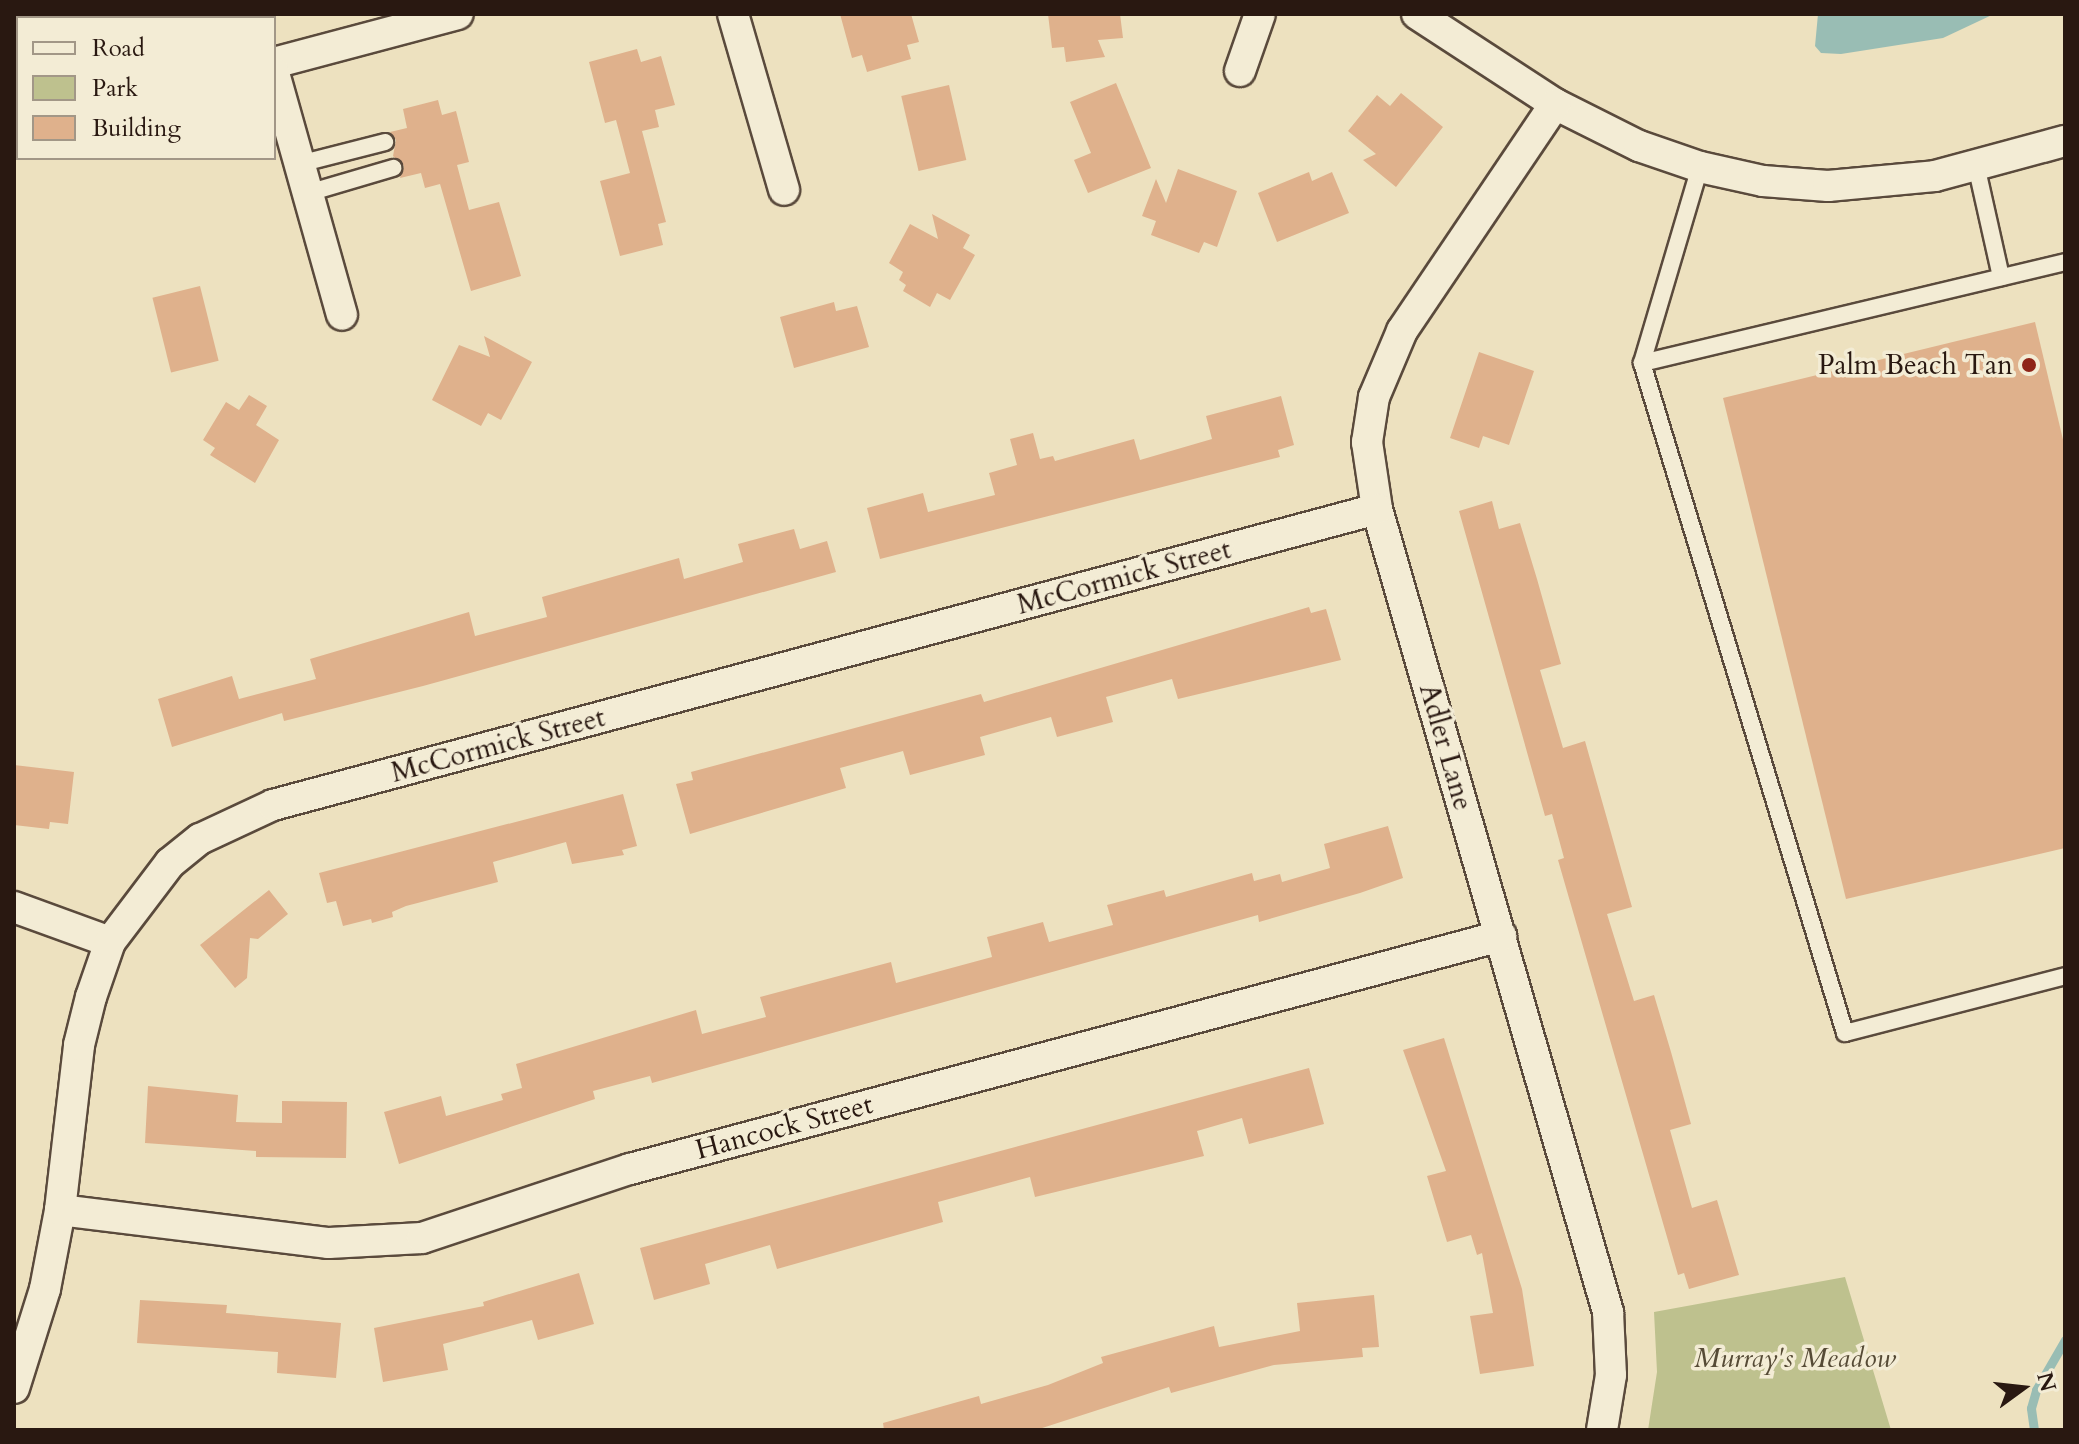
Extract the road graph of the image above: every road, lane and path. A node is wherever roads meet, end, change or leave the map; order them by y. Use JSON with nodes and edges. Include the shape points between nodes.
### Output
{"nodes":[{"id":1,"x":458,"y":14,"type":"edge"},
{"id":2,"x":733,"y":14,"type":"edge"},
{"id":3,"x":1260,"y":14,"type":"edge"},
{"id":4,"x":1417,"y":14,"type":"edge"},
{"id":5,"x":276,"y":62,"type":"edge"},
{"id":6,"x":1240,"y":71,"type":"dead end"},
{"id":7,"x":276,"y":80,"type":"edge"},
{"id":8,"x":1555,"y":104,"type":"junction"},
{"id":9,"x":2065,"y":141,"type":"edge"},
{"id":10,"x":385,"y":142,"type":"dead end"},
{"id":11,"x":299,"y":164,"type":"junction"},
{"id":12,"x":1976,"y":165,"type":"junction"},
{"id":13,"x":1700,"y":167,"type":"junction"},
{"id":14,"x":393,"y":168,"type":"dead end"},
{"id":15,"x":784,"y":190,"type":"dead end"},
{"id":16,"x":308,"y":193,"type":"junction"},
{"id":17,"x":2065,"y":262,"type":"edge"},
{"id":18,"x":2001,"y":277,"type":"junction"},
{"id":19,"x":342,"y":315,"type":"dead end"},
{"id":20,"x":1642,"y":363,"type":"junction"},
{"id":21,"x":1377,"y":509,"type":"junction"},
{"id":22,"x":14,"y":907,"type":"edge"},
{"id":23,"x":1501,"y":936,"type":"junction"},
{"id":24,"x":110,"y":942,"type":"junction"},
{"id":25,"x":2065,"y":976,"type":"edge"},
{"id":26,"x":60,"y":1210,"type":"junction"},
{"id":27,"x":14,"y":1388,"type":"edge"},
{"id":28,"x":1602,"y":1430,"type":"edge"}],
"edges":[{"from":1,"to":5,"type":"street"},
{"from":2,"to":15,"type":"street"},
{"from":3,"to":6,"type":"street"},
{"from":4,"to":8,"type":"street"},
{"from":7,"to":11,"type":"street"},
{"from":8,"to":13,"type":"street","via":[[1639,146]]},
{"from":8,"to":21,"type":"street","name":"Adler Lane","via":[[1402,331],[1374,397],[1369,427]]},
{"from":9,"to":12,"type":"street"},
{"from":10,"to":11,"type":"lane"},
{"from":11,"to":16,"type":"street"},
{"from":12,"to":13,"type":"street","via":[[1935,176],[1828,186],[1763,181]]},
{"from":12,"to":18,"type":"lane"},
{"from":13,"to":20,"type":"lane"},
{"from":14,"to":16,"type":"lane"},
{"from":16,"to":19,"type":"street"},
{"from":17,"to":18,"type":"lane"},
{"from":18,"to":20,"type":"lane"},
{"from":20,"to":25,"type":"lane","via":[[1845,1033]]},
{"from":21,"to":23,"type":"street","name":"Adler Lane"},
{"from":21,"to":24,"type":"street","name":"McCormick Street","via":[[273,805],[213,832],[170,863]]},
{"from":22,"to":24,"type":"street"},
{"from":23,"to":26,"type":"street","name":"Hancock Street","via":[[630,1169],[422,1238],[329,1243]]},
{"from":23,"to":28,"type":"street","name":"Adler Lane","via":[[1608,1312],[1611,1375]]},
{"from":24,"to":26,"type":"street","name":"McCormick Street","via":[[79,1045]]},
{"from":26,"to":27,"type":"street","name":"McCormick Street","via":[[33,1337]]}]}
